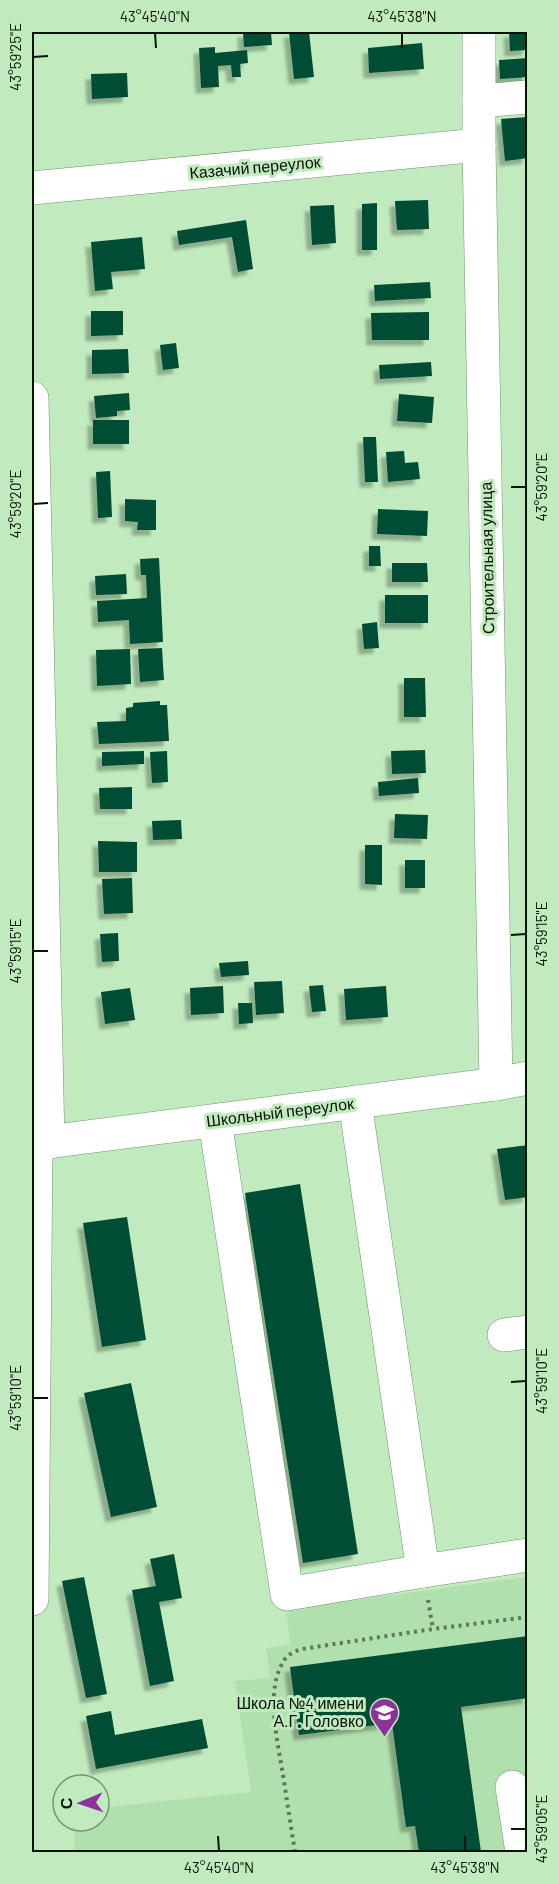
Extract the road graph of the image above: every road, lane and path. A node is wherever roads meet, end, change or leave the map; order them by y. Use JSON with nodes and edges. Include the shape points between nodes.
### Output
{"nodes":[{"id":1,"x":479,"y":32,"type":"edge"},
{"id":2,"x":528,"y":97,"type":"edge"},
{"id":3,"x":479,"y":101,"type":"junction"},
{"id":4,"x":479,"y":146,"type":"junction"},
{"id":5,"x":32,"y":189,"type":"edge"},
{"id":6,"x":32,"y":398,"type":"edge"},
{"id":7,"x":512,"y":1081,"type":"edge"},
{"id":8,"x":355,"y":1102,"type":"junction"},
{"id":9,"x":215,"y":1121,"type":"junction"},
{"id":10,"x":39,"y":1144,"type":"edge"},
{"id":11,"x":528,"y":1555,"type":"edge"},
{"id":12,"x":423,"y":1571,"type":"junction"},
{"id":13,"x":32,"y":1599,"type":"edge"},
{"id":14,"x":528,"y":1617,"type":"edge"},
{"id":15,"x":512,"y":1787,"type":"dead end"},
{"id":16,"x":295,"y":1852,"type":"edge"},
{"id":17,"x":522,"y":1852,"type":"edge"}],
"edges":[{"from":1,"to":3,"type":"street","name":"Строительная улица"},
{"from":2,"to":3,"type":"street"},
{"from":3,"to":4,"type":"street","name":"Строительная улица"},
{"from":4,"to":5,"type":"street","name":"Казачий переулок"},
{"from":4,"to":7,"type":"street","name":"Строительная улица"},
{"from":6,"to":10,"type":"street"},
{"from":7,"to":8,"type":"street","name":"Школьный переулок"},
{"from":8,"to":9,"type":"street","name":"Школьный переулок"},
{"from":8,"to":12,"type":"street"},
{"from":9,"to":10,"type":"street","name":"Школьный переулок"},
{"from":9,"to":12,"type":"street","via":[[287,1594]]},
{"from":10,"to":13,"type":"street"},
{"from":11,"to":12,"type":"street"},
{"from":14,"to":16,"type":"path","via":[[302,1649],[286,1658],[276,1684],[275,1720]]},
{"from":15,"to":17,"type":"street"}]}
